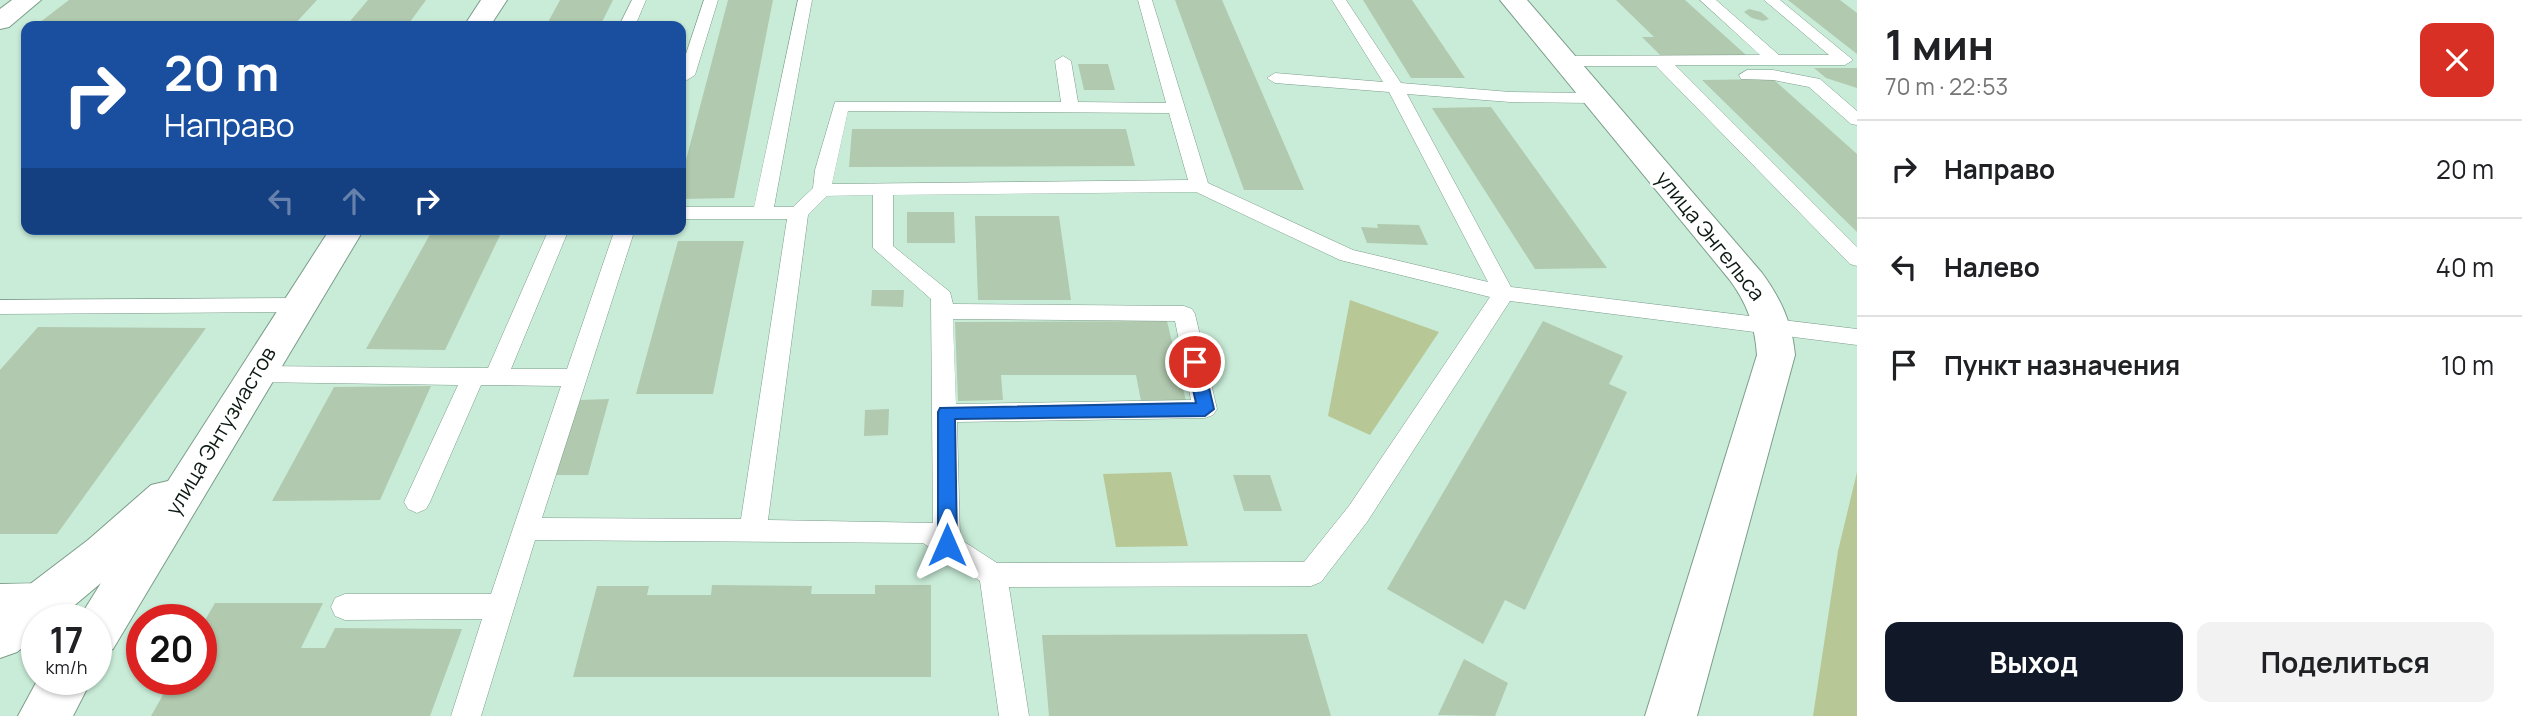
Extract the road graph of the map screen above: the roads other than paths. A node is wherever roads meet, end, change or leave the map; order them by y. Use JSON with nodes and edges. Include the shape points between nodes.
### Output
{"nodes":[{"id":1,"x":28,"y":0,"type":"edge"},
{"id":2,"x":494,"y":0,"type":"edge"},
{"id":3,"x":639,"y":0,"type":"edge"},
{"id":4,"x":710,"y":0,"type":"edge"},
{"id":5,"x":805,"y":0,"type":"edge"},
{"id":6,"x":1145,"y":0,"type":"edge"},
{"id":7,"x":1339,"y":0,"type":"edge"},
{"id":8,"x":1513,"y":0,"type":"edge"},
{"id":9,"x":1707,"y":0,"type":"edge"},
{"id":10,"x":1771,"y":0,"type":"edge"},
{"id":11,"x":480,"y":21,"type":"edge"},
{"id":12,"x":629,"y":21,"type":"edge"},
{"id":13,"x":0,"y":22,"type":"edge"},
{"id":14,"x":1775,"y":60,"type":"junction"},
{"id":15,"x":1063,"y":61,"type":"dead end"},
{"id":16,"x":1564,"y":61,"type":"junction"},
{"id":17,"x":1668,"y":68,"type":"junction"},
{"id":18,"x":687,"y":75,"type":"dead end"},
{"id":19,"x":1275,"y":78,"type":"dead end"},
{"id":20,"x":1394,"y":86,"type":"junction"},
{"id":21,"x":1595,"y":98,"type":"junction"},
{"id":22,"x":1070,"y":105,"type":"junction"},
{"id":23,"x":1177,"y":108,"type":"junction"},
{"id":24,"x":1857,"y":120,"type":"edge"},
{"id":25,"x":1199,"y":186,"type":"junction"},
{"id":26,"x":822,"y":190,"type":"junction"},
{"id":27,"x":883,"y":190,"type":"junction"},
{"id":28,"x":763,"y":212,"type":"junction"},
{"id":29,"x":686,"y":213,"type":"edge"},
{"id":30,"x":798,"y":213,"type":"junction"},
{"id":31,"x":343,"y":235,"type":"edge"},
{"id":32,"x":556,"y":235,"type":"edge"},
{"id":33,"x":623,"y":235,"type":"edge"},
{"id":34,"x":1857,"y":259,"type":"edge"},
{"id":35,"x":1504,"y":293,"type":"junction"},
{"id":36,"x":298,"y":306,"type":"junction"},
{"id":37,"x":1,"y":308,"type":"edge"},
{"id":38,"x":942,"y":311,"type":"junction"},
{"id":39,"x":1775,"y":328,"type":"junction"},
{"id":40,"x":1857,"y":338,"type":"edge"},
{"id":41,"x":254,"y":374,"type":"junction"},
{"id":42,"x":485,"y":377,"type":"junction"},
{"id":43,"x":574,"y":378,"type":"junction"},
{"id":44,"x":946,"y":412,"type":"junction"},
{"id":45,"x":202,"y":466,"type":"junction"},
{"id":46,"x":416,"y":502,"type":"dead end"},
{"id":47,"x":525,"y":529,"type":"junction"},
{"id":48,"x":753,"y":531,"type":"junction"},
{"id":49,"x":947,"y":545,"type":"junction"},
{"id":50,"x":993,"y":575,"type":"junction"},
{"id":51,"x":55,"y":594,"type":"junction"},
{"id":52,"x":0,"y":596,"type":"edge"},
{"id":53,"x":499,"y":606,"type":"junction"},
{"id":54,"x":345,"y":607,"type":"dead end"},
{"id":55,"x":112,"y":608,"type":"edge"},
{"id":56,"x":0,"y":636,"type":"edge"},
{"id":57,"x":57,"y":695,"type":"edge"},
{"id":58,"x":44,"y":716,"type":"edge"},
{"id":59,"x":466,"y":716,"type":"edge"},
{"id":60,"x":1014,"y":716,"type":"edge"},
{"id":61,"x":1671,"y":716,"type":"edge"}],
"edges":[{"from":1,"to":13,"type":"main road"},
{"from":2,"to":11,"type":"main road"},
{"from":3,"to":12,"type":"lane"},
{"from":4,"to":18,"type":"lane"},
{"from":5,"to":28,"type":"lane"},
{"from":6,"to":23,"type":"lane"},
{"from":7,"to":20,"type":"lane"},
{"from":8,"to":16,"type":"main road","name":"улица Энгельса"},
{"from":9,"to":14,"type":"lane"},
{"from":10,"to":14,"type":"lane","via":[[1845,60]]},
{"from":14,"to":17,"type":"lane"},
{"from":15,"to":22,"type":"lane"},
{"from":16,"to":17,"type":"lane"},
{"from":16,"to":21,"type":"main road","name":"улица Энгельса"},
{"from":17,"to":24,"type":"lane","via":[[1773,75],[1814,83]]},
{"from":17,"to":34,"type":"lane"},
{"from":19,"to":20,"type":"lane"},
{"from":20,"to":21,"type":"lane","via":[[1510,97]]},
{"from":20,"to":35,"type":"lane"},
{"from":21,"to":39,"type":"main road","name":"улица Энгельса","via":[[1748,279]]},
{"from":22,"to":23,"type":"lane"},
{"from":22,"to":26,"type":"lane","via":[[841,106]]},
{"from":23,"to":25,"type":"lane"},
{"from":25,"to":27,"type":"lane"},
{"from":25,"to":35,"type":"lane","via":[[1347,255]]},
{"from":26,"to":27,"type":"lane"},
{"from":26,"to":30,"type":"lane"},
{"from":27,"to":38,"type":"lane","via":[[883,248],[942,297]]},
{"from":28,"to":29,"type":"lane"},
{"from":28,"to":30,"type":"lane"},
{"from":30,"to":48,"type":"lane"},
{"from":31,"to":36,"type":"main road","name":"улица Энтузиастов"},
{"from":32,"to":42,"type":"lane"},
{"from":33,"to":43,"type":"lane"},
{"from":35,"to":39,"type":"lane"},
{"from":35,"to":50,"type":"lane","via":[[1358,514],[1311,574]]},
{"from":36,"to":37,"type":"lane"},
{"from":36,"to":41,"type":"main road","name":"улица Энтузиастов"},
{"from":38,"to":44,"type":"lane"},
{"from":38,"to":44,"type":"lane","via":[[1184,314],[1205,409]]},
{"from":39,"to":40,"type":"lane"},
{"from":39,"to":61,"type":"main road","name":"улица Энгельса","via":[[1773,369]]},
{"from":41,"to":42,"type":"lane"},
{"from":41,"to":45,"type":"main road","name":"улица Энтузиастов"},
{"from":42,"to":43,"type":"lane"},
{"from":42,"to":46,"type":"lane"},
{"from":43,"to":47,"type":"lane"},
{"from":44,"to":49,"type":"lane"},
{"from":45,"to":51,"type":"main road"},
{"from":45,"to":55,"type":"main road","name":"улица Энтузиастов"},
{"from":47,"to":48,"type":"lane"},
{"from":47,"to":53,"type":"lane"},
{"from":48,"to":49,"type":"lane","via":[[928,532]]},
{"from":49,"to":50,"type":"lane"},
{"from":50,"to":60,"type":"lane"},
{"from":51,"to":52,"type":"lane"},
{"from":51,"to":56,"type":"main road"},
{"from":53,"to":54,"type":"lane"},
{"from":53,"to":59,"type":"lane"},
{"from":57,"to":58,"type":"main road"}]}
